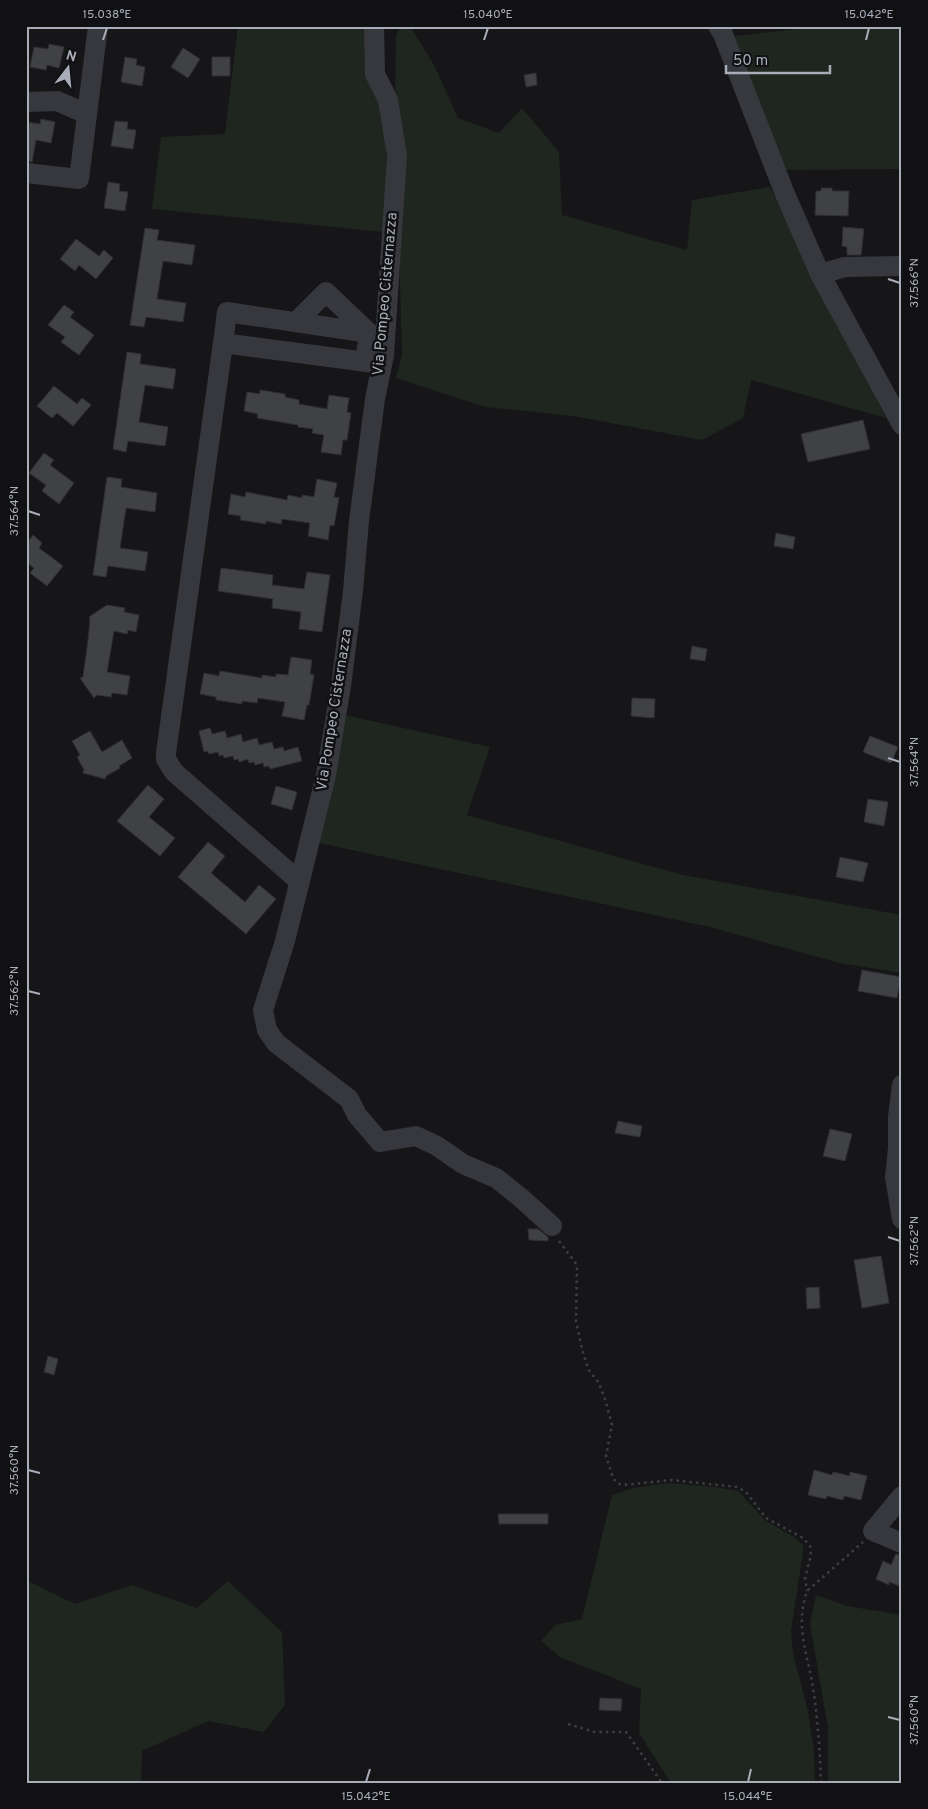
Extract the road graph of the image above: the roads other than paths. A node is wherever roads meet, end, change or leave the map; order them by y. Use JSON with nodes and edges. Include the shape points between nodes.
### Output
{"nodes":[{"id":1,"x":98,"y":26,"type":"edge"},
{"id":2,"x":374,"y":26,"type":"edge"},
{"id":3,"x":718,"y":26,"type":"edge"},
{"id":4,"x":26,"y":102,"type":"edge"},
{"id":5,"x":87,"y":114,"type":"junction"},
{"id":6,"x":26,"y":173,"type":"edge"},
{"id":7,"x":902,"y":266,"type":"edge"},
{"id":8,"x":820,"y":274,"type":"junction"},
{"id":9,"x":296,"y":322,"type":"junction"},
{"id":10,"x":369,"y":333,"type":"junction"},
{"id":11,"x":223,"y":343,"type":"junction"},
{"id":12,"x":373,"y":363,"type":"junction"},
{"id":13,"x":902,"y":425,"type":"edge"},
{"id":14,"x":300,"y":882,"type":"junction"},
{"id":15,"x":902,"y":1085,"type":"edge"},
{"id":16,"x":900,"y":1149,"type":"edge"},
{"id":17,"x":902,"y":1218,"type":"edge"},
{"id":18,"x":552,"y":1226,"type":"road end"},
{"id":19,"x":902,"y":1496,"type":"edge"},
{"id":20,"x":902,"y":1543,"type":"edge"}],
"edges":[{"from":1,"to":5,"type":"street"},
{"from":2,"to":12,"type":"street","name":"Via Pompeo Cisternazza","via":[[375,74],[388,100],[397,156]]},
{"from":3,"to":8,"type":"street"},
{"from":4,"to":5,"type":"street","via":[[57,101]]},
{"from":5,"to":6,"type":"street","via":[[79,179]]},
{"from":7,"to":8,"type":"street","via":[[845,267]]},
{"from":8,"to":13,"type":"street"},
{"from":9,"to":10,"type":"street"},
{"from":9,"to":10,"type":"street","via":[[326,292]]},
{"from":9,"to":11,"type":"street","via":[[227,312]]},
{"from":10,"to":12,"type":"street"},
{"from":11,"to":12,"type":"street"},
{"from":11,"to":14,"type":"street","via":[[166,759],[174,772]]},
{"from":12,"to":14,"type":"street","name":"Via Pompeo Cisternazza","via":[[375,399],[339,695],[326,775]]},
{"from":14,"to":18,"type":"street","name":"Via Pompeo Cisternazza","via":[[263,1010],[267,1030],[276,1043],[349,1099],[357,1115],[380,1142],[416,1136],[437,1146],[464,1164],[496,1178]]},
{"from":15,"to":16,"type":"street","via":[[898,1117]]},
{"from":16,"to":17,"type":"street","via":[[895,1177]]},
{"from":19,"to":20,"type":"street","via":[[873,1531]]}]}
